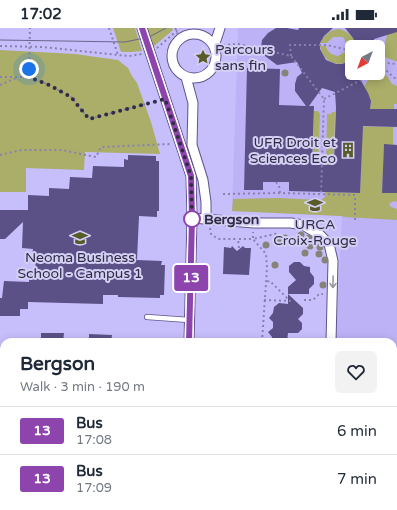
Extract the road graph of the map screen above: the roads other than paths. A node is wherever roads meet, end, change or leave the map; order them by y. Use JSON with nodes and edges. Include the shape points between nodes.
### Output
{"nodes":[{"id":1,"x":142,"y":28,"type":"edge"},
{"id":2,"x":220,"y":28,"type":"edge"},
{"id":3,"x":214,"y":46,"type":"junction"},
{"id":4,"x":186,"y":77,"type":"junction"},
{"id":5,"x":192,"y":218,"type":"junction"},
{"id":6,"x":206,"y":218,"type":"junction"},
{"id":7,"x":147,"y":317,"type":"dead end"},
{"id":8,"x":189,"y":320,"type":"junction"},
{"id":9,"x":189,"y":338,"type":"edge"},
{"id":10,"x":331,"y":338,"type":"edge"}],
"edges":[{"from":1,"to":5,"type":"street","via":[[191,176]]},
{"from":2,"to":3,"type":"street"},
{"from":3,"to":4,"type":"street","via":[[216,62],[212,69],[200,78]]},
{"from":3,"to":4,"type":"street","via":[[206,37],[199,34],[178,36],[172,61],[175,68]]},
{"from":4,"to":6,"type":"street","via":[[193,103],[192,145],[203,180]]},
{"from":5,"to":6,"type":"street"},
{"from":5,"to":8,"type":"street"},
{"from":6,"to":10,"type":"street","one_way":true,"via":[[291,223],[314,228],[329,244],[333,261]]},
{"from":7,"to":8,"type":"lane"},
{"from":8,"to":9,"type":"street"}]}
